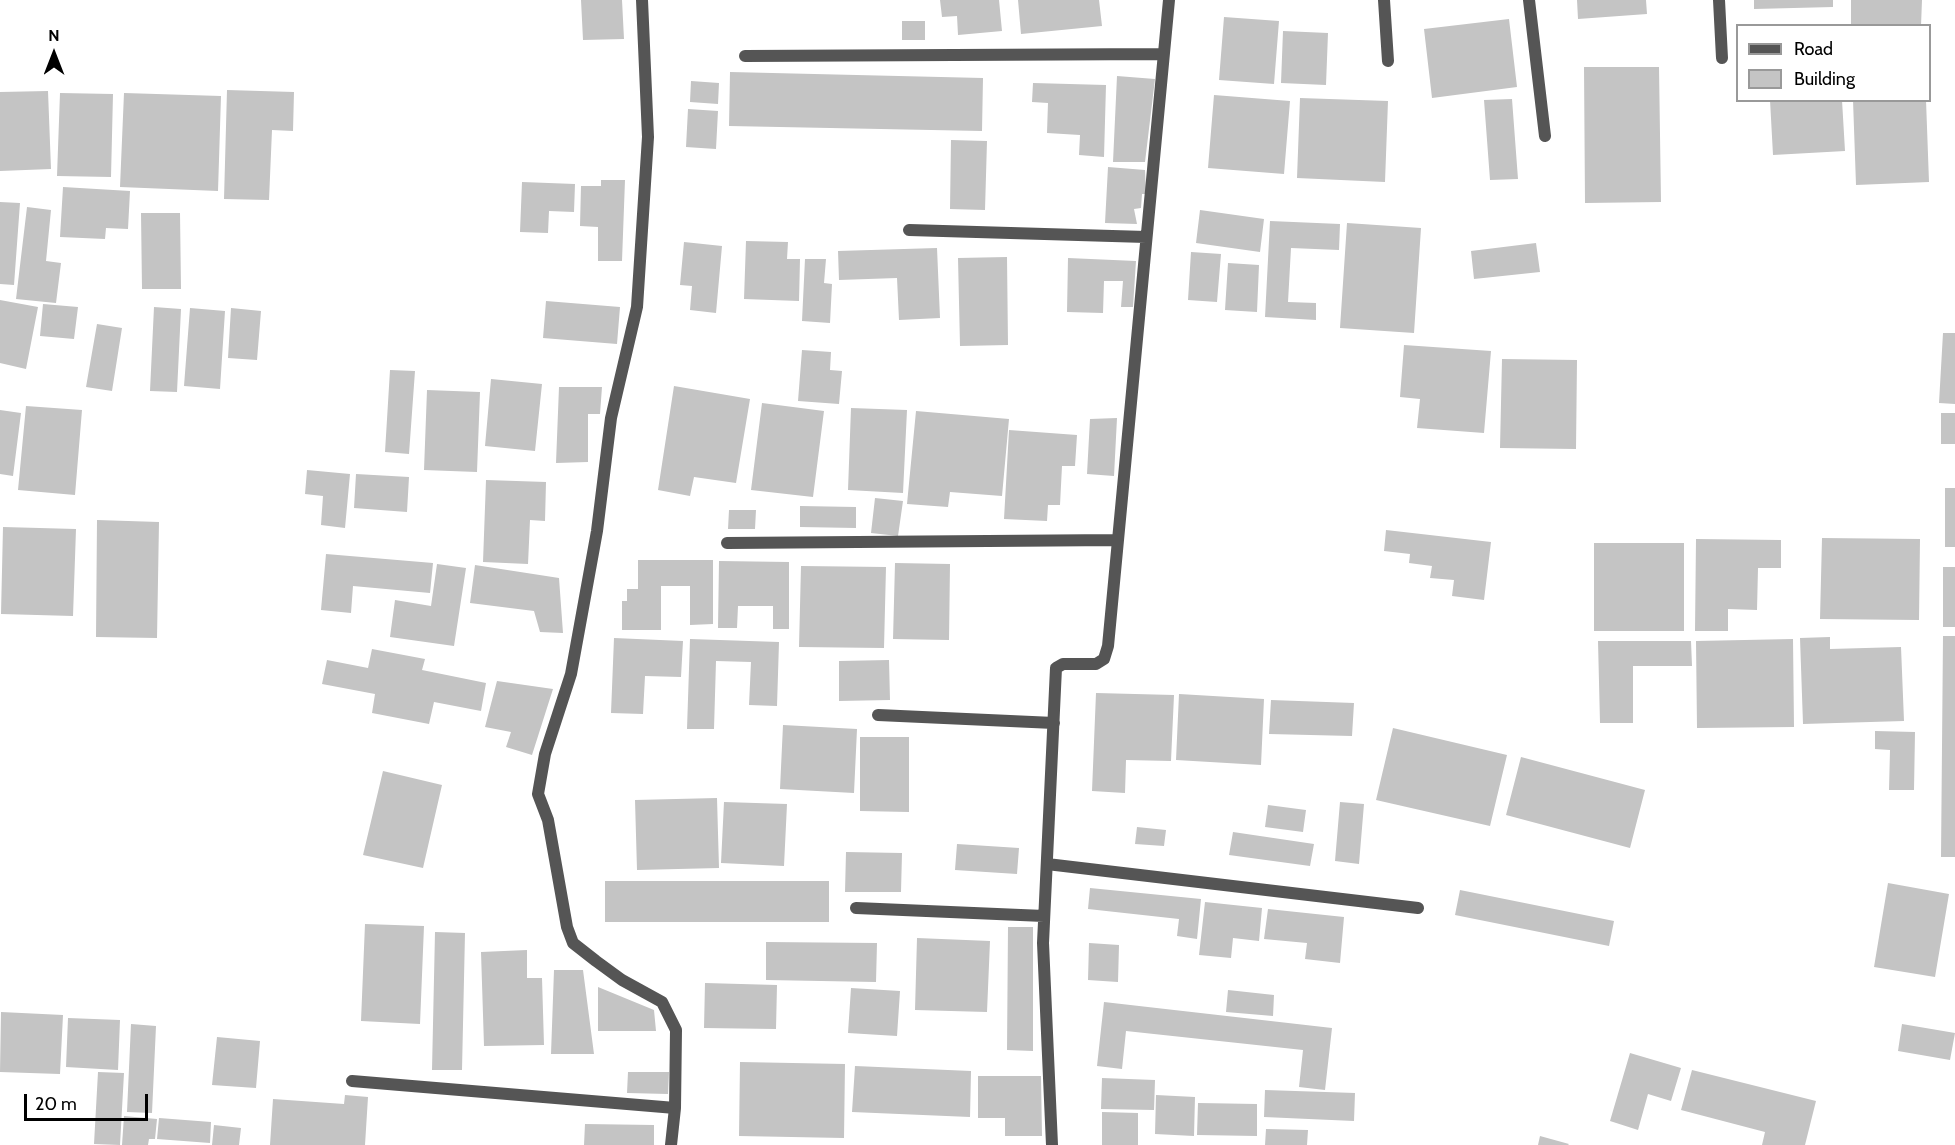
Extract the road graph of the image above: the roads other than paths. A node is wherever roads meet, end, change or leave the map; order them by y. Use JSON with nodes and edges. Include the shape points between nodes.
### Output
{"nodes":[{"id":1,"x":642,"y":0,"type":"edge"},
{"id":2,"x":1169,"y":0,"type":"edge"},
{"id":3,"x":1384,"y":0,"type":"edge"},
{"id":4,"x":1529,"y":0,"type":"edge"},
{"id":5,"x":1719,"y":0,"type":"edge"},
{"id":6,"x":1163,"y":54,"type":"junction"},
{"id":7,"x":745,"y":57,"type":"dead end"},
{"id":8,"x":1722,"y":58,"type":"dead end"},
{"id":9,"x":1388,"y":61,"type":"dead end"},
{"id":10,"x":1545,"y":136,"type":"dead end"},
{"id":11,"x":909,"y":230,"type":"dead end"},
{"id":12,"x":1146,"y":237,"type":"junction"},
{"id":13,"x":1118,"y":540,"type":"junction"},
{"id":14,"x":727,"y":543,"type":"dead end"},
{"id":15,"x":878,"y":715,"type":"dead end"},
{"id":16,"x":1054,"y":723,"type":"junction"},
{"id":17,"x":1047,"y":864,"type":"junction"},
{"id":18,"x":856,"y":908,"type":"dead end"},
{"id":19,"x":1418,"y":908,"type":"dead end"},
{"id":20,"x":1044,"y":916,"type":"junction"},
{"id":21,"x":352,"y":1081,"type":"dead end"},
{"id":22,"x":675,"y":1108,"type":"junction"},
{"id":23,"x":671,"y":1145,"type":"edge"},
{"id":24,"x":1052,"y":1145,"type":"edge"}],
"edges":[{"from":1,"to":22,"type":"street","via":[[648,137],[637,307],[611,418],[597,531],[571,674],[538,794],[548,820],[573,943],[622,980],[662,1002],[676,1030]]},
{"from":2,"to":6,"type":"street"},
{"from":3,"to":9,"type":"street"},
{"from":4,"to":10,"type":"street"},
{"from":5,"to":8,"type":"street"},
{"from":6,"to":7,"type":"street"},
{"from":6,"to":12,"type":"street"},
{"from":11,"to":12,"type":"street"},
{"from":12,"to":13,"type":"street"},
{"from":13,"to":14,"type":"street"},
{"from":13,"to":16,"type":"street","via":[[1104,659],[1096,664],[1063,664],[1056,668]]},
{"from":15,"to":16,"type":"street"},
{"from":16,"to":17,"type":"street"},
{"from":17,"to":19,"type":"street"},
{"from":17,"to":20,"type":"street"},
{"from":18,"to":20,"type":"street"},
{"from":20,"to":24,"type":"street"},
{"from":21,"to":22,"type":"street"},
{"from":22,"to":23,"type":"street"}]}
